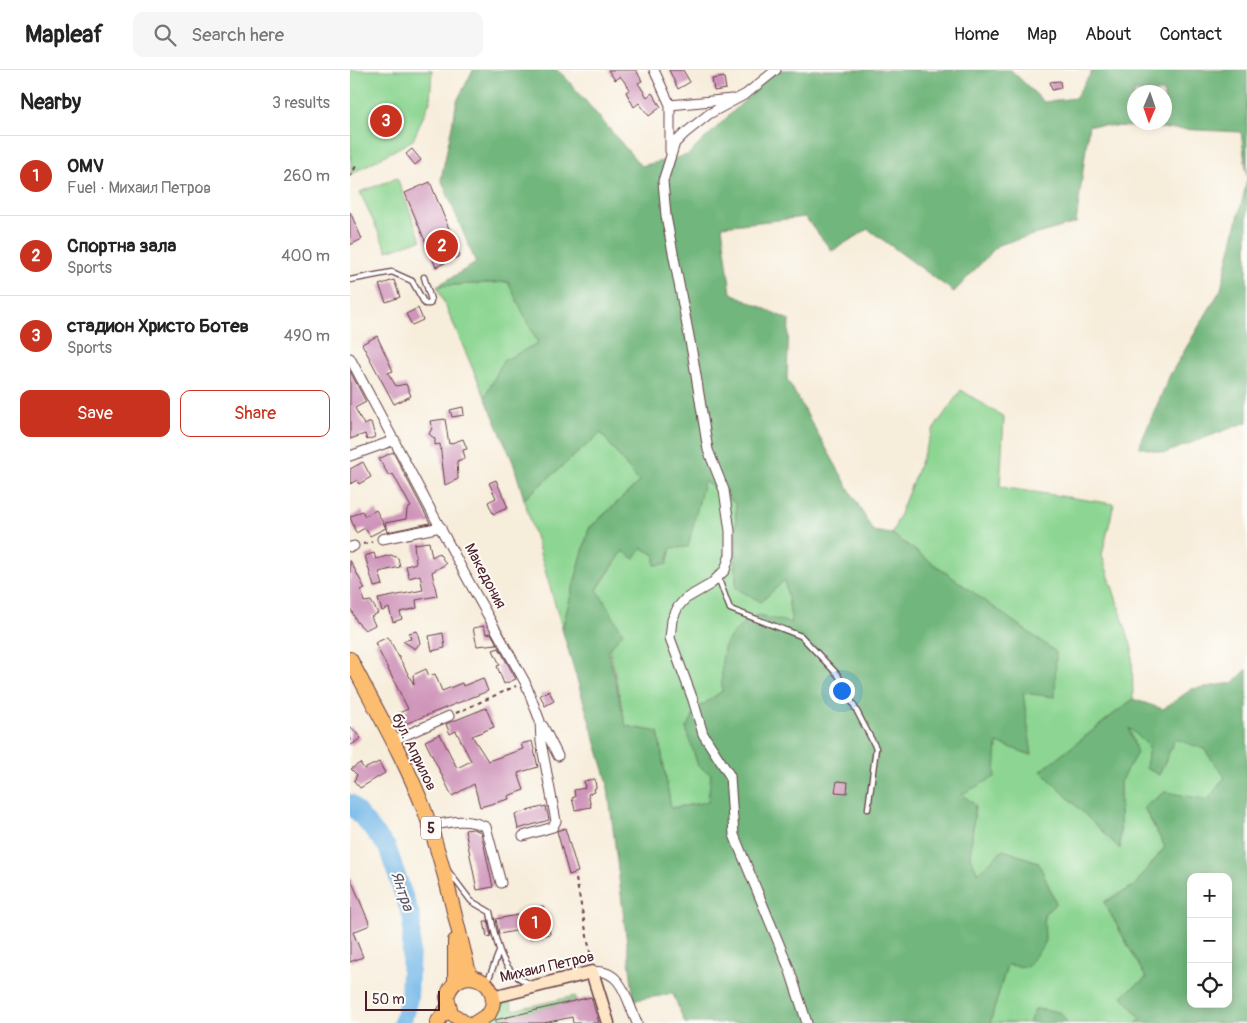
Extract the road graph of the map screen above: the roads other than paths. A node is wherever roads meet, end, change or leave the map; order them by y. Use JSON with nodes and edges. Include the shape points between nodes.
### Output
{"nodes":[{"id":1,"x":654,"y":70,"type":"edge"},
{"id":2,"x":776,"y":70,"type":"edge"},
{"id":3,"x":736,"y":99,"type":"junction"},
{"id":4,"x":670,"y":105,"type":"junction"},
{"id":5,"x":670,"y":155,"type":"junction"},
{"id":6,"x":424,"y":277,"type":"dead end"},
{"id":7,"x":350,"y":280,"type":"edge"},
{"id":8,"x":350,"y":358,"type":"edge"},
{"id":9,"x":394,"y":440,"type":"junction"},
{"id":10,"x":350,"y":456,"type":"edge"},
{"id":11,"x":440,"y":527,"type":"junction"},
{"id":12,"x":382,"y":539,"type":"road end"},
{"id":13,"x":718,"y":577,"type":"junction"},
{"id":14,"x":350,"y":659,"type":"edge"},
{"id":15,"x":449,"y":716,"type":"road end"},
{"id":16,"x":540,"y":721,"type":"junction"},
{"id":17,"x":392,"y":741,"type":"junction"},
{"id":18,"x":558,"y":756,"type":"dead end"},
{"id":19,"x":868,"y":809,"type":"dead end"},
{"id":20,"x":430,"y":826,"type":"junction"},
{"id":21,"x":523,"y":836,"type":"dead end"},
{"id":22,"x":441,"y":860,"type":"junction"},
{"id":23,"x":500,"y":883,"type":"dead end"},
{"id":24,"x":456,"y":920,"type":"junction"},
{"id":25,"x":499,"y":952,"type":"junction"},
{"id":26,"x":592,"y":972,"type":"junction"},
{"id":27,"x":470,"y":977,"type":"junction"},
{"id":28,"x":455,"y":982,"type":"junction"},
{"id":29,"x":538,"y":985,"type":"junction"},
{"id":30,"x":490,"y":991,"type":"junction"},
{"id":31,"x":448,"y":1007,"type":"junction"},
{"id":32,"x":483,"y":1021,"type":"edge"},
{"id":33,"x":806,"y":1021,"type":"edge"},
{"id":34,"x":437,"y":1023,"type":"edge"},
{"id":35,"x":465,"y":1023,"type":"edge"},
{"id":36,"x":608,"y":1023,"type":"edge"},
{"id":37,"x":638,"y":1023,"type":"edge"}],
"edges":[{"from":1,"to":4,"type":"street"},
{"from":2,"to":3,"type":"street"},
{"from":3,"to":4,"type":"street"},
{"from":3,"to":5,"type":"street","via":[[698,122],[675,143]]},
{"from":4,"to":5,"type":"street"},
{"from":5,"to":13,"type":"street","via":[[663,180],[666,216],[708,450],[724,490],[730,531],[730,555],[725,570]]},
{"from":6,"to":7,"type":"lane","via":[[430,304],[425,304],[412,280],[392,272]]},
{"from":8,"to":9,"type":"street","name":"Македония"},
{"from":9,"to":10,"type":"street"},
{"from":9,"to":11,"type":"street","name":"Македония"},
{"from":11,"to":12,"type":"street"},
{"from":11,"to":16,"type":"street","name":"Македония","via":[[525,682]]},
{"from":13,"to":19,"type":"lane","via":[[730,609],[801,636],[838,675],[876,748]]},
{"from":13,"to":33,"type":"street","via":[[678,607],[672,620],[670,638],[703,734],[730,776],[734,835],[789,968]]},
{"from":14,"to":17,"type":"main road","name":"бул. Априлов","number":"5"},
{"from":15,"to":17,"type":"street"},
{"from":16,"to":18,"type":"street"},
{"from":16,"to":21,"type":"street","name":"Македония","via":[[556,822],[553,827]]},
{"from":17,"to":20,"type":"main road","name":"бул. Априлов","number":"5"},
{"from":20,"to":22,"type":"main road","name":"бул. Априлов","number":"5"},
{"from":20,"to":23,"type":"street","via":[[460,820],[475,821],[486,827]]},
{"from":22,"to":24,"type":"main road","name":"бул. Априлов","number":"5"},
{"from":22,"to":25,"type":"lane","via":[[471,901],[490,912]]},
{"from":24,"to":27,"type":"main road","name":"бул. Априлов","number":"5"},
{"from":24,"to":28,"type":"main road","name":"бул. Априлов","number":"5"},
{"from":25,"to":29,"type":"lane","via":[[513,974]]},
{"from":25,"to":30,"type":"lane"},
{"from":26,"to":29,"type":"main road","name":"Михаил Петров"},
{"from":26,"to":36,"type":"main road"},
{"from":26,"to":37,"type":"street","name":"Михаил Петров","via":[[606,971],[614,976]]},
{"from":27,"to":28,"type":"main road"},
{"from":27,"to":30,"type":"main road","via":[[480,980]]},
{"from":28,"to":31,"type":"main road","number":"5","via":[[448,994]]},
{"from":29,"to":30,"type":"main road","name":"Михаил Петров"},
{"from":30,"to":32,"type":"main road","via":[[492,1007]]},
{"from":31,"to":34,"type":"main road","number":"5"},
{"from":31,"to":35,"type":"main road","via":[[456,1019]]}]}
